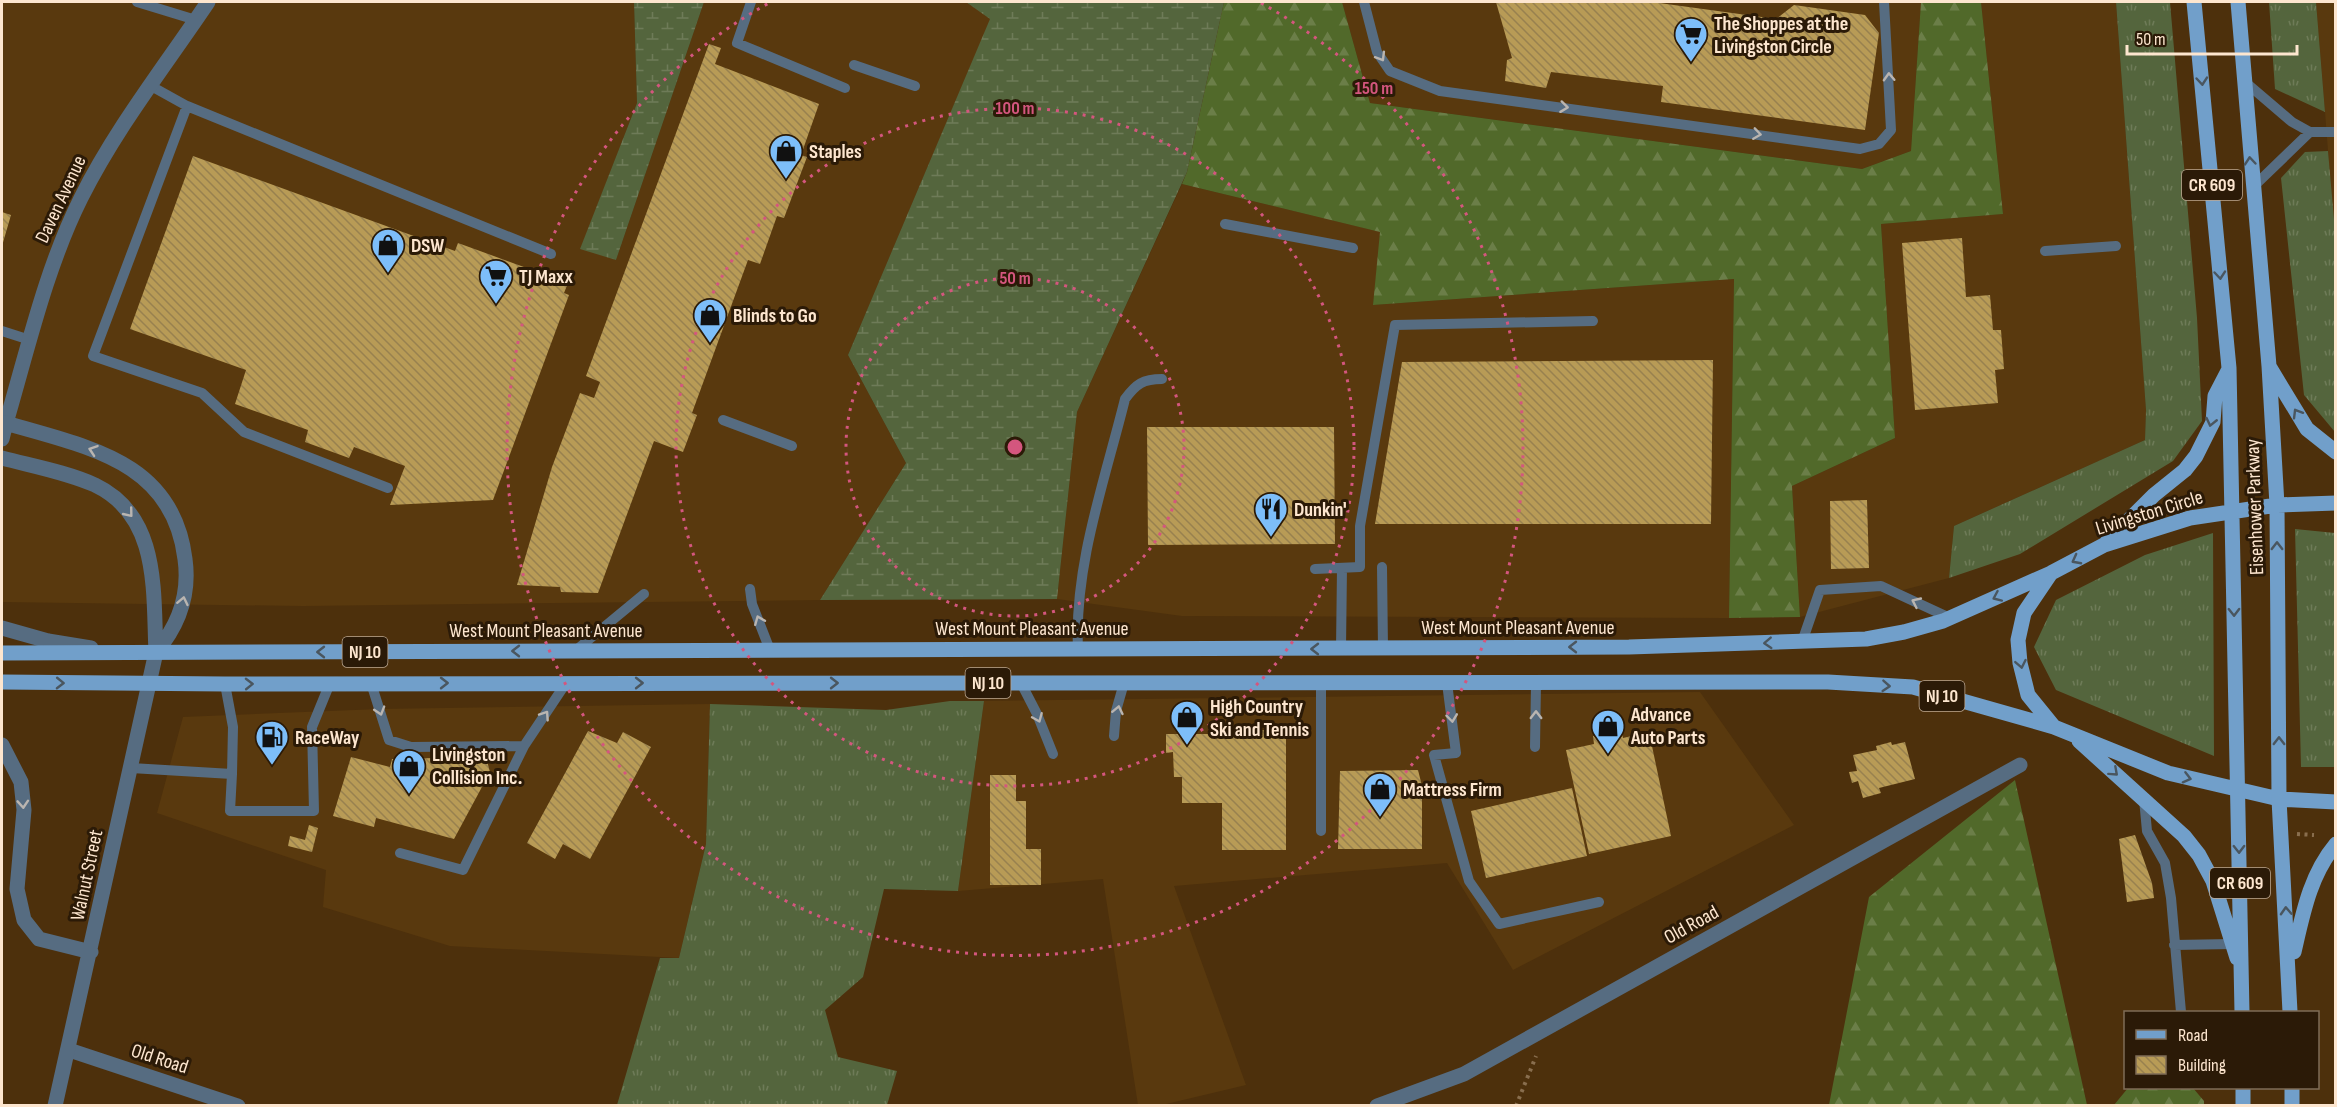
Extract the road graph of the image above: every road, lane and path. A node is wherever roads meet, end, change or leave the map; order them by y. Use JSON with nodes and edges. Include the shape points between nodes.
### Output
{"nodes":[{"id":1,"x":136,"y":2,"type":"edge"},
{"id":2,"x":208,"y":2,"type":"edge"},
{"id":3,"x":751,"y":2,"type":"edge"},
{"id":4,"x":1364,"y":2,"type":"edge"},
{"id":5,"x":1884,"y":2,"type":"edge"},
{"id":6,"x":2194,"y":2,"type":"edge"},
{"id":7,"x":2238,"y":2,"type":"edge"},
{"id":8,"x":196,"y":20,"type":"junction"},
{"id":9,"x":854,"y":65,"type":"dead end"},
{"id":10,"x":2244,"y":81,"type":"junction"},
{"id":11,"x":151,"y":86,"type":"junction"},
{"id":12,"x":915,"y":86,"type":"dead end"},
{"id":13,"x":845,"y":88,"type":"dead end"},
{"id":14,"x":186,"y":106,"type":"junction"},
{"id":15,"x":2310,"y":132,"type":"junction"},
{"id":16,"x":2336,"y":132,"type":"edge"},
{"id":17,"x":2252,"y":188,"type":"junction"},
{"id":18,"x":1225,"y":224,"type":"dead end"},
{"id":19,"x":2116,"y":246,"type":"dead end"},
{"id":20,"x":1353,"y":248,"type":"dead end"},
{"id":21,"x":2045,"y":251,"type":"dead end"},
{"id":22,"x":551,"y":254,"type":"dead end"},
{"id":23,"x":1593,"y":321,"type":"dead end"},
{"id":24,"x":2,"y":332,"type":"edge"},
{"id":25,"x":30,"y":340,"type":"junction"},
{"id":26,"x":2268,"y":366,"type":"junction"},
{"id":27,"x":2229,"y":368,"type":"junction"},
{"id":28,"x":1162,"y":379,"type":"dead end"},
{"id":29,"x":723,"y":420,"type":"dead end"},
{"id":30,"x":6,"y":423,"type":"junction"},
{"id":31,"x":2,"y":439,"type":"edge"},
{"id":32,"x":792,"y":446,"type":"dead end"},
{"id":33,"x":2336,"y":452,"type":"edge"},
{"id":34,"x":2,"y":458,"type":"edge"},
{"id":35,"x":388,"y":488,"type":"dead end"},
{"id":36,"x":2336,"y":502,"type":"edge"},
{"id":37,"x":2277,"y":506,"type":"junction"},
{"id":38,"x":2231,"y":511,"type":"junction"},
{"id":39,"x":2104,"y":545,"type":"junction"},
{"id":40,"x":1382,"y":567,"type":"dead end"},
{"id":41,"x":1315,"y":568,"type":"dead end"},
{"id":42,"x":1342,"y":568,"type":"junction"},
{"id":43,"x":2051,"y":573,"type":"junction"},
{"id":44,"x":750,"y":590,"type":"dead end"},
{"id":45,"x":644,"y":594,"type":"dead end"},
{"id":46,"x":1950,"y":618,"type":"junction"},
{"id":47,"x":2,"y":628,"type":"edge"},
{"id":48,"x":1802,"y":642,"type":"junction"},
{"id":49,"x":1341,"y":648,"type":"junction"},
{"id":50,"x":1078,"y":649,"type":"junction"},
{"id":51,"x":1383,"y":649,"type":"junction"},
{"id":52,"x":770,"y":650,"type":"junction"},
{"id":53,"x":575,"y":651,"type":"junction"},
{"id":54,"x":156,"y":652,"type":"junction"},
{"id":55,"x":2,"y":653,"type":"edge"},
{"id":56,"x":124,"y":653,"type":"junction"},
{"id":57,"x":2,"y":682,"type":"edge"},
{"id":58,"x":330,"y":683,"type":"junction"},
{"id":59,"x":372,"y":683,"type":"junction"},
{"id":60,"x":566,"y":683,"type":"junction"},
{"id":61,"x":1021,"y":683,"type":"junction"},
{"id":62,"x":1124,"y":683,"type":"junction"},
{"id":63,"x":1321,"y":683,"type":"junction"},
{"id":64,"x":1447,"y":683,"type":"junction"},
{"id":65,"x":1536,"y":683,"type":"junction"},
{"id":66,"x":149,"y":684,"type":"junction"},
{"id":67,"x":225,"y":684,"type":"junction"},
{"id":68,"x":2054,"y":727,"type":"junction"},
{"id":69,"x":2070,"y":733,"type":"junction"},
{"id":70,"x":1114,"y":736,"type":"dead end"},
{"id":71,"x":2,"y":745,"type":"edge"},
{"id":72,"x":524,"y":746,"type":"junction"},
{"id":73,"x":1535,"y":747,"type":"dead end"},
{"id":74,"x":1053,"y":754,"type":"dead end"},
{"id":75,"x":2020,"y":765,"type":"dead end"},
{"id":76,"x":131,"y":768,"type":"junction"},
{"id":77,"x":232,"y":774,"type":"junction"},
{"id":78,"x":2238,"y":790,"type":"junction"},
{"id":79,"x":2144,"y":799,"type":"junction"},
{"id":80,"x":2279,"y":799,"type":"junction"},
{"id":81,"x":2336,"y":802,"type":"edge"},
{"id":82,"x":1321,"y":831,"type":"dead end"},
{"id":83,"x":2296,"y":833,"type":"dead end"},
{"id":84,"x":2314,"y":835,"type":"dead end"},
{"id":85,"x":2336,"y":843,"type":"edge"},
{"id":86,"x":400,"y":853,"type":"dead end"},
{"id":87,"x":1599,"y":902,"type":"dead end"},
{"id":88,"x":2232,"y":944,"type":"junction"},
{"id":89,"x":2174,"y":945,"type":"junction"},
{"id":90,"x":91,"y":952,"type":"junction"},
{"id":91,"x":2290,"y":969,"type":"junction"},
{"id":92,"x":2242,"y":976,"type":"junction"},
{"id":93,"x":2181,"y":1011,"type":"edge"},
{"id":94,"x":2242,"y":1011,"type":"edge"},
{"id":95,"x":2290,"y":1011,"type":"edge"},
{"id":96,"x":1550,"y":1026,"type":"junction"},
{"id":97,"x":69,"y":1050,"type":"junction"},
{"id":98,"x":2243,"y":1089,"type":"edge"},
{"id":99,"x":2292,"y":1089,"type":"edge"},
{"id":100,"x":56,"y":1106,"type":"edge"},
{"id":101,"x":238,"y":1106,"type":"edge"},
{"id":102,"x":1377,"y":1106,"type":"edge"},
{"id":103,"x":1516,"y":1106,"type":"edge"},
{"id":104,"x":2243,"y":1106,"type":"edge"},
{"id":105,"x":2292,"y":1106,"type":"edge"}],
"edges":[{"from":1,"to":8,"type":"lane"},
{"from":2,"to":8,"type":"street","name":"Daven Avenue"},
{"from":3,"to":13,"type":"lane","via":[[736,43]]},
{"from":4,"to":5,"type":"lane","one_way":true,"via":[[1377,52],[1390,70],[1440,91],[1860,149],[1879,144],[1891,130]]},
{"from":6,"to":27,"type":"main road","name":"Eisenhower Parkway","number":"CR 609","one_way":true},
{"from":7,"to":10,"type":"main road","name":"Eisenhower Parkway","number":"CR 609"},
{"from":8,"to":11,"type":"street","name":"Daven Avenue"},
{"from":9,"to":12,"type":"lane"},
{"from":10,"to":15,"type":"lane","via":[[2263,100]]},
{"from":17,"to":10,"type":"main road","name":"Eisenhower Parkway","number":"CR 609","one_way":true},
{"from":11,"to":14,"type":"lane"},
{"from":11,"to":25,"type":"street","name":"Daven Avenue","via":[[106,151],[80,200],[55,261]]},
{"from":14,"to":22,"type":"lane"},
{"from":14,"to":35,"type":"lane","via":[[93,356],[202,393],[244,432]]},
{"from":15,"to":16,"type":"lane"},
{"from":15,"to":17,"type":"lane"},
{"from":17,"to":26,"type":"main road","name":"Eisenhower Parkway","number":"CR 609"},
{"from":18,"to":20,"type":"lane"},
{"from":19,"to":21,"type":"lane"},
{"from":23,"to":42,"type":"lane","via":[[1395,326],[1360,526],[1360,567]]},
{"from":24,"to":25,"type":"lane"},
{"from":25,"to":30,"type":"street","name":"Daven Avenue"},
{"from":33,"to":26,"type":"main road","one_way":true,"via":[[2307,429]]},
{"from":26,"to":37,"type":"main road","name":"Eisenhower Parkway","number":"CR 609"},
{"from":27,"to":38,"type":"main road","name":"Eisenhower Parkway","number":"CR 609"},
{"from":27,"to":39,"type":"main road","one_way":true,"via":[[2215,396],[2213,422],[2196,456]]},
{"from":28,"to":50,"type":"lane","via":[[1146,379],[1134,386],[1125,399],[1083,571]]},
{"from":29,"to":32,"type":"lane"},
{"from":30,"to":31,"type":"street","name":"Daven Avenue"},
{"from":54,"to":30,"type":"street","name":"Walnut Street","one_way":true,"via":[[179,619],[187,573],[178,526],[167,503],[151,484],[115,458]]},
{"from":34,"to":54,"type":"street","name":"Walnut Street","one_way":true,"via":[[93,485],[114,496],[131,514],[142,532],[153,577]]},
{"from":36,"to":37,"type":"main road","name":"Livingston Circle","number":"NJ 10"},
{"from":37,"to":38,"type":"main road","name":"Livingston Circle","number":"NJ 10"},
{"from":80,"to":37,"type":"main road","name":"Eisenhower Parkway","number":"CR 609","one_way":true},
{"from":38,"to":39,"type":"main road","name":"Livingston Circle","number":"NJ 10","via":[[2190,518]]},
{"from":38,"to":78,"type":"main road","name":"Eisenhower Parkway","number":"CR 609","one_way":true},
{"from":39,"to":43,"type":"main road","name":"Livingston Circle","number":"NJ 10","one_way":true},
{"from":40,"to":51,"type":"lane"},
{"from":41,"to":42,"type":"lane"},
{"from":42,"to":49,"type":"lane"},
{"from":43,"to":46,"type":"main road","name":"West Mount Pleasant Avenue","number":"NJ 10","one_way":true},
{"from":43,"to":68,"type":"main road","one_way":true,"via":[[2024,613],[2018,640],[2028,694]]},
{"from":52,"to":44,"type":"lane","one_way":true},
{"from":45,"to":53,"type":"lane"},
{"from":46,"to":48,"type":"main road","name":"West Mount Pleasant Avenue","number":"NJ 10","via":[[1866,639]]},
{"from":46,"to":48,"type":"lane","one_way":true,"via":[[1881,586],[1820,590]]},
{"from":47,"to":56,"type":"street","via":[[48,641]]},
{"from":48,"to":51,"type":"main road","name":"West Mount Pleasant Avenue","number":"NJ 10","one_way":true},
{"from":49,"to":50,"type":"main road","name":"West Mount Pleasant Avenue","number":"NJ 10","one_way":true},
{"from":49,"to":51,"type":"main road","name":"West Mount Pleasant Avenue","number":"NJ 10"},
{"from":50,"to":52,"type":"main road","name":"West Mount Pleasant Avenue","number":"NJ 10"},
{"from":52,"to":53,"type":"main road","name":"West Mount Pleasant Avenue","number":"NJ 10"},
{"from":53,"to":54,"type":"main road","name":"West Mount Pleasant Avenue","number":"NJ 10","one_way":true},
{"from":54,"to":56,"type":"main road","name":"West Mount Pleasant Avenue","number":"NJ 10"},
{"from":54,"to":66,"type":"street","name":"Walnut Street"},
{"from":55,"to":56,"type":"main road","name":"West Mount Pleasant Avenue","number":"NJ 10"},
{"from":57,"to":66,"type":"main road","number":"NJ 10","one_way":true},
{"from":58,"to":59,"type":"main road","number":"NJ 10"},
{"from":67,"to":58,"type":"main road","number":"NJ 10","one_way":true},
{"from":58,"to":77,"type":"lane","via":[[312,727],[314,811],[230,811]]},
{"from":59,"to":60,"type":"main road","number":"NJ 10","one_way":true},
{"from":59,"to":72,"type":"lane","one_way":true,"via":[[389,740],[411,747]]},
{"from":60,"to":61,"type":"main road","number":"NJ 10","one_way":true},
{"from":72,"to":60,"type":"lane","one_way":true},
{"from":61,"to":62,"type":"main road","number":"NJ 10"},
{"from":61,"to":74,"type":"lane","one_way":true},
{"from":62,"to":63,"type":"main road","number":"NJ 10"},
{"from":70,"to":62,"type":"lane","one_way":true},
{"from":63,"to":64,"type":"main road","number":"NJ 10"},
{"from":63,"to":82,"type":"lane"},
{"from":64,"to":65,"type":"main road","number":"NJ 10"},
{"from":64,"to":87,"type":"lane","one_way":true,"via":[[1456,753],[1434,755],[1469,881],[1499,924]]},
{"from":65,"to":68,"type":"main road","number":"NJ 10","one_way":true,"via":[[1828,682],[1913,687]]},
{"from":73,"to":65,"type":"lane","one_way":true},
{"from":66,"to":67,"type":"main road","number":"NJ 10"},
{"from":66,"to":76,"type":"street","name":"Walnut Street"},
{"from":67,"to":77,"type":"lane","via":[[233,727]]},
{"from":68,"to":69,"type":"main road","number":"NJ 10"},
{"from":69,"to":78,"type":"main road","number":"NJ 10","one_way":true,"via":[[2168,773]]},
{"from":69,"to":79,"type":"main road","one_way":true},
{"from":71,"to":90,"type":"street","one_way":true,"via":[[21,782],[24,810],[17,889],[24,921],[39,939]]},
{"from":72,"to":86,"type":"lane","via":[[463,870]]},
{"from":75,"to":96,"type":"street","name":"Old Road"},
{"from":76,"to":77,"type":"lane"},
{"from":76,"to":90,"type":"street","name":"Walnut Street"},
{"from":78,"to":80,"type":"main road","number":"NJ 10"},
{"from":78,"to":92,"type":"main road","name":"Eisenhower Parkway","number":"CR 609","one_way":true},
{"from":79,"to":88,"type":"main road","via":[[2199,855],[2213,881]]},
{"from":79,"to":89,"type":"lane","via":[[2147,831],[2165,863]]},
{"from":80,"to":81,"type":"main road","number":"NJ 10"},
{"from":91,"to":80,"type":"main road","name":"Eisenhower Parkway","number":"CR 609","one_way":true},
{"from":83,"to":84,"type":"path"},
{"from":85,"to":91,"type":"main road","via":[[2316,872],[2306,897]]},
{"from":88,"to":89,"type":"lane"},
{"from":88,"to":92,"type":"main road"},
{"from":89,"to":93,"type":"lane"},
{"from":90,"to":97,"type":"street","name":"Walnut Street"},
{"from":91,"to":95,"type":"main road","name":"Eisenhower Parkway","number":"CR 609"},
{"from":92,"to":94,"type":"main road","name":"Eisenhower Parkway","number":"CR 609"},
{"from":96,"to":102,"type":"street","name":"Old Road","via":[[1464,1074]]},
{"from":96,"to":103,"type":"path"},
{"from":97,"to":100,"type":"street","name":"Walnut Street"},
{"from":97,"to":101,"type":"street","name":"Old Road"},
{"from":98,"to":104,"type":"main road"},
{"from":99,"to":105,"type":"main road"}]}
